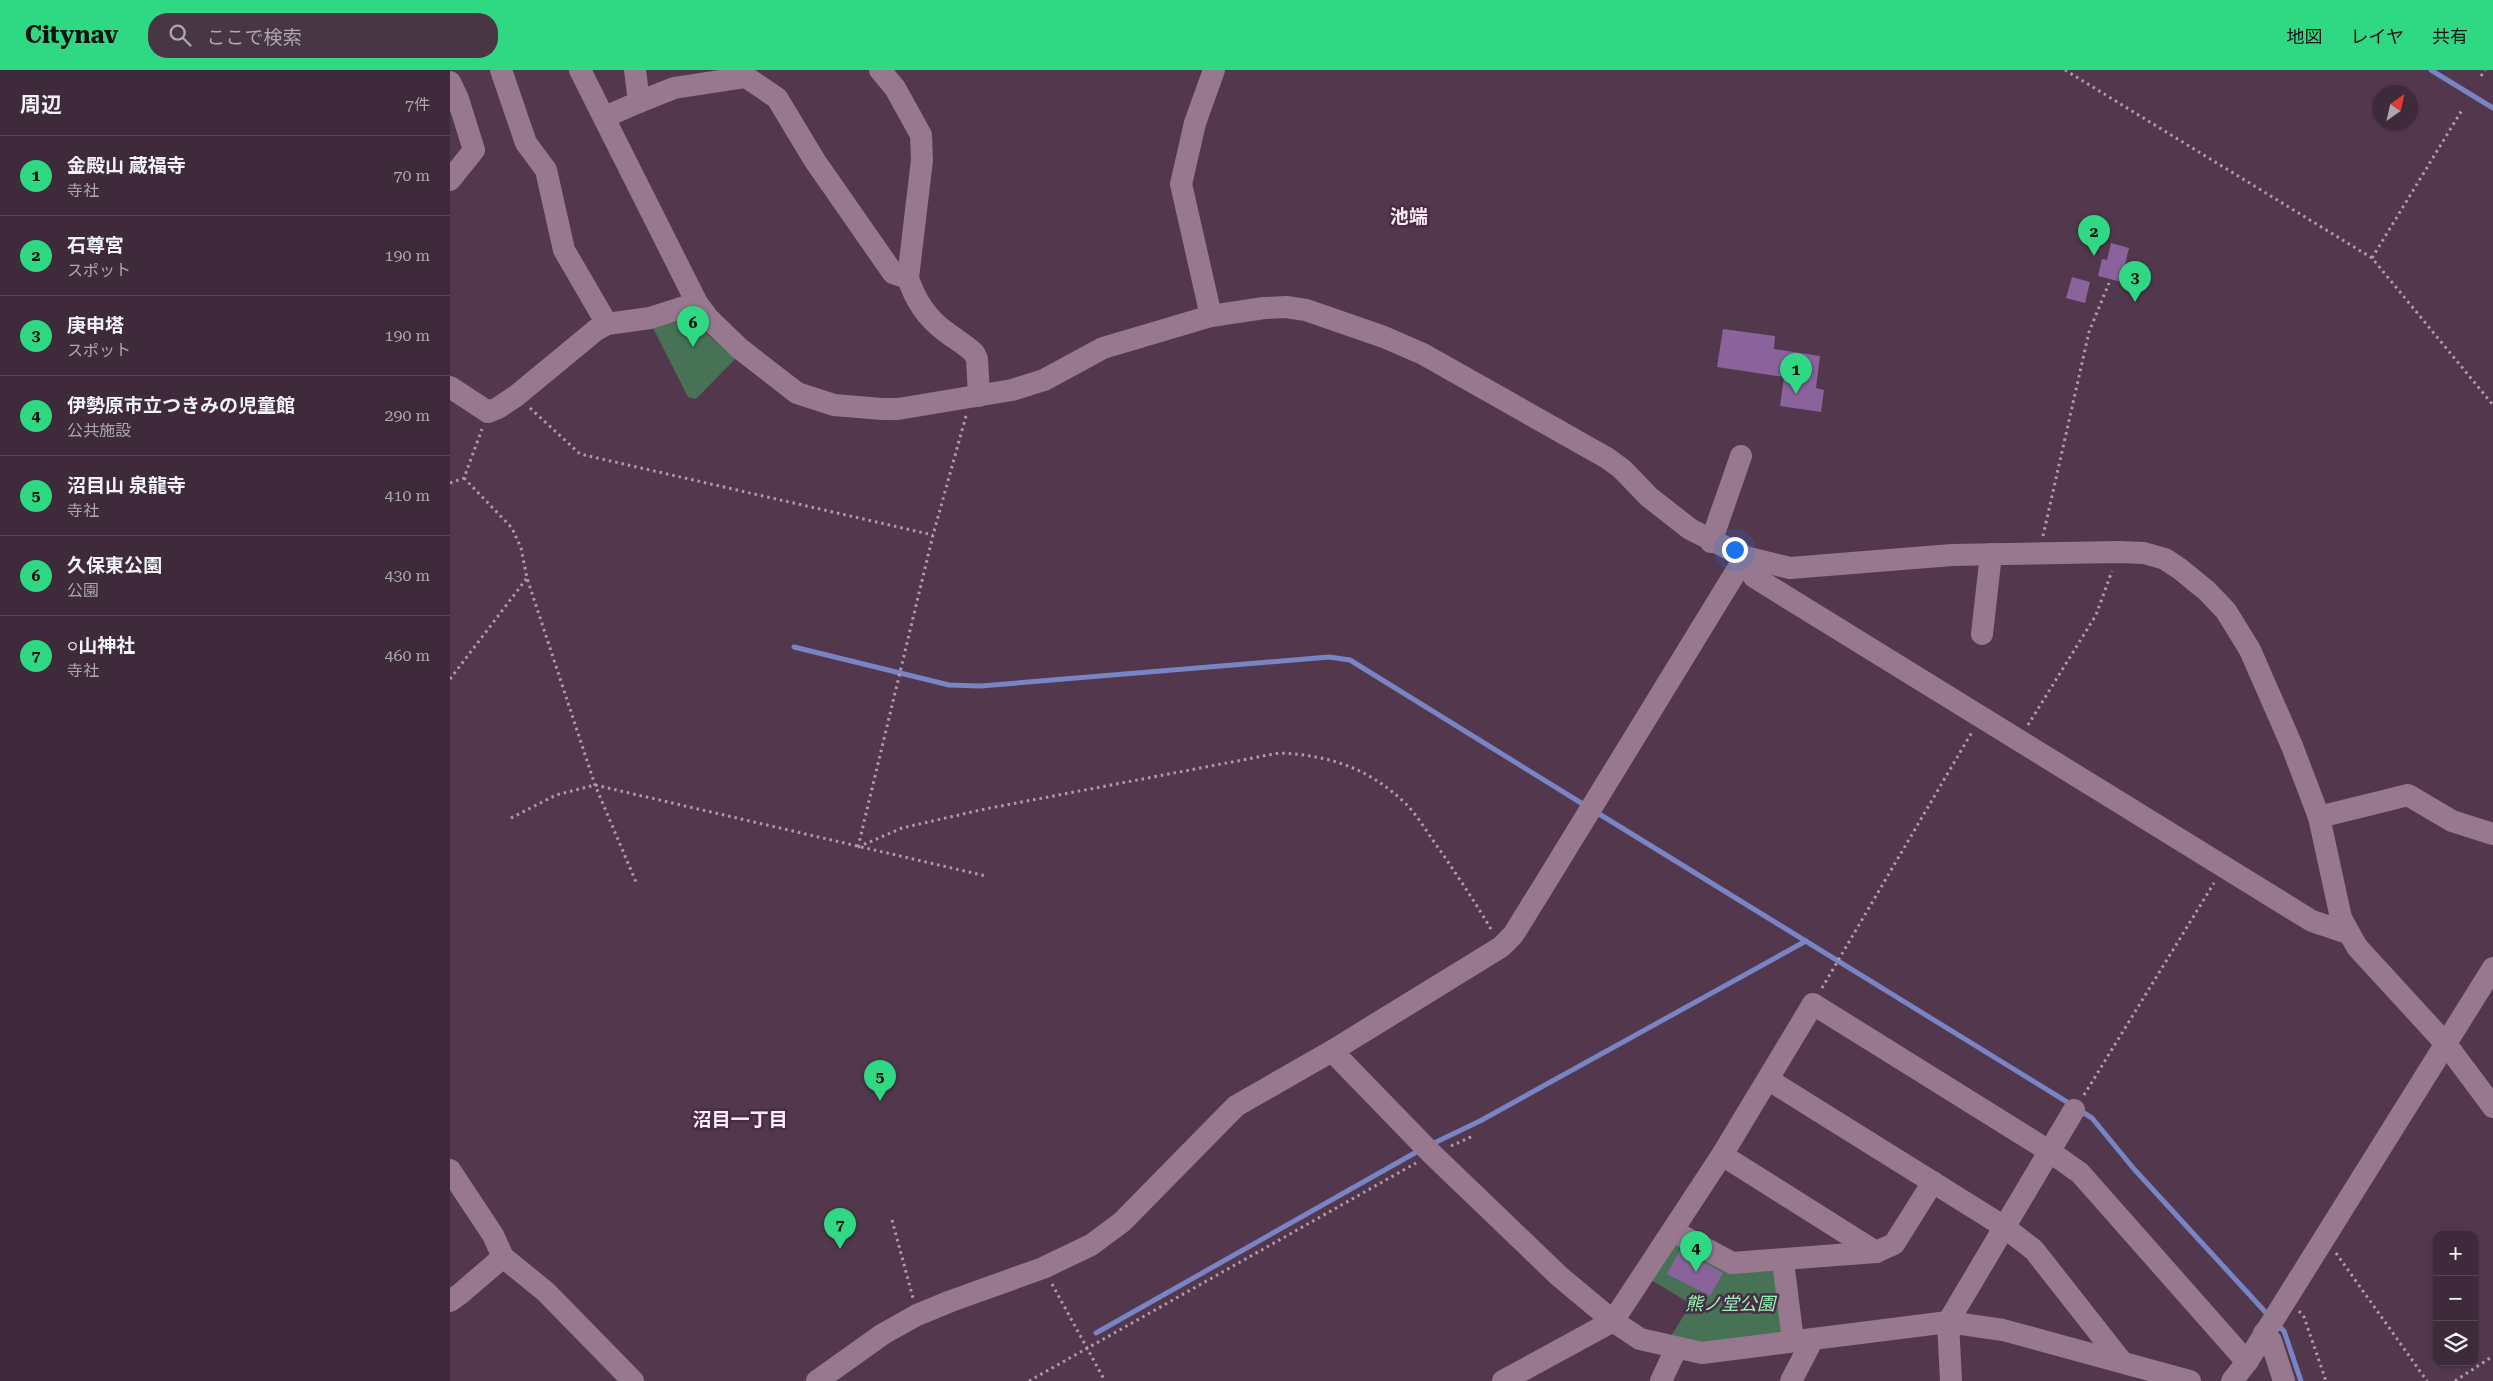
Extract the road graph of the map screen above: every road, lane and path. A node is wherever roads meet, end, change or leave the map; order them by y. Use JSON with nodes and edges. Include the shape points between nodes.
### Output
{"nodes":[{"id":1,"x":501,"y":70,"type":"edge"},
{"id":2,"x":580,"y":70,"type":"edge"},
{"id":3,"x":636,"y":70,"type":"edge"},
{"id":4,"x":880,"y":70,"type":"edge"},
{"id":5,"x":1214,"y":70,"type":"edge"},
{"id":6,"x":2065,"y":70,"type":"edge"},
{"id":7,"x":2485,"y":70,"type":"edge"},
{"id":8,"x":2481,"y":76,"type":"dead end"},
{"id":9,"x":450,"y":82,"type":"edge"},
{"id":10,"x":639,"y":102,"type":"junction"},
{"id":11,"x":2462,"y":110,"type":"dead end"},
{"id":12,"x":605,"y":117,"type":"junction"},
{"id":13,"x":450,"y":180,"type":"edge"},
{"id":14,"x":2372,"y":258,"type":"junction"},
{"id":15,"x":908,"y":278,"type":"junction"},
{"id":16,"x":2109,"y":283,"type":"dead end"},
{"id":17,"x":697,"y":303,"type":"junction"},
{"id":18,"x":1211,"y":316,"type":"junction"},
{"id":19,"x":607,"y":324,"type":"junction"},
{"id":20,"x":450,"y":387,"type":"edge"},
{"id":21,"x":516,"y":396,"type":"junction"},
{"id":22,"x":975,"y":397,"type":"junction"},
{"id":23,"x":2493,"y":406,"type":"edge"},
{"id":24,"x":488,"y":412,"type":"junction"},
{"id":25,"x":1741,"y":456,"type":"dead end"},
{"id":26,"x":464,"y":478,"type":"junction"},
{"id":27,"x":450,"y":483,"type":"edge"},
{"id":28,"x":2044,"y":534,"type":"dead end"},
{"id":29,"x":933,"y":535,"type":"junction"},
{"id":30,"x":1711,"y":542,"type":"junction"},
{"id":31,"x":2119,"y":552,"type":"junction"},
{"id":32,"x":1991,"y":554,"type":"junction"},
{"id":33,"x":1745,"y":557,"type":"junction"},
{"id":34,"x":527,"y":578,"type":"junction"},
{"id":35,"x":1982,"y":634,"type":"dead end"},
{"id":36,"x":450,"y":679,"type":"edge"},
{"id":37,"x":1981,"y":717,"type":"junction"},
{"id":38,"x":2018,"y":740,"type":"junction"},
{"id":39,"x":595,"y":785,"type":"junction"},
{"id":40,"x":2319,"y":817,"type":"junction"},
{"id":41,"x":510,"y":818,"type":"dead end"},
{"id":42,"x":2493,"y":834,"type":"edge"},
{"id":43,"x":858,"y":848,"type":"junction"},
{"id":44,"x":2224,"y":866,"type":"junction"},
{"id":45,"x":986,"y":876,"type":"dead end"},
{"id":46,"x":636,"y":882,"type":"dead end"},
{"id":47,"x":2348,"y":933,"type":"junction"},
{"id":48,"x":1501,"y":947,"type":"junction"},
{"id":49,"x":2493,"y":968,"type":"edge"},
{"id":50,"x":1813,"y":1004,"type":"junction"},
{"id":51,"x":2446,"y":1044,"type":"junction"},
{"id":52,"x":1332,"y":1051,"type":"junction"},
{"id":53,"x":1769,"y":1080,"type":"junction"},
{"id":54,"x":2493,"y":1107,"type":"edge"},
{"id":55,"x":2074,"y":1110,"type":"joint"},
{"id":56,"x":2049,"y":1151,"type":"junction"},
{"id":57,"x":1432,"y":1154,"type":"junction"},
{"id":58,"x":1722,"y":1155,"type":"junction"},
{"id":59,"x":450,"y":1170,"type":"edge"},
{"id":60,"x":1933,"y":1182,"type":"junction"},
{"id":61,"x":892,"y":1220,"type":"dead end"},
{"id":62,"x":2003,"y":1226,"type":"junction"},
{"id":63,"x":1673,"y":1231,"type":"junction"},
{"id":64,"x":2325,"y":1237,"type":"junction"},
{"id":65,"x":1876,"y":1252,"type":"junction"},
{"id":66,"x":503,"y":1257,"type":"junction"},
{"id":67,"x":1783,"y":1260,"type":"junction"},
{"id":68,"x":1043,"y":1268,"type":"junction"},
{"id":69,"x":2286,"y":1299,"type":"junction"},
{"id":70,"x":450,"y":1300,"type":"edge"},
{"id":71,"x":917,"y":1316,"type":"junction"},
{"id":72,"x":1612,"y":1322,"type":"junction"},
{"id":73,"x":1948,"y":1322,"type":"junction"},
{"id":74,"x":2266,"y":1330,"type":"junction"},
{"id":75,"x":1803,"y":1340,"type":"junction"},
{"id":76,"x":1086,"y":1349,"type":"junction"},
{"id":77,"x":1676,"y":1349,"type":"junction"},
{"id":78,"x":2493,"y":1356,"type":"edge"},
{"id":79,"x":2122,"y":1362,"type":"junction"},
{"id":80,"x":2247,"y":1362,"type":"junction"},
{"id":81,"x":633,"y":1381,"type":"edge"},
{"id":82,"x":817,"y":1381,"type":"edge"},
{"id":83,"x":1029,"y":1381,"type":"edge"},
{"id":84,"x":1104,"y":1381,"type":"edge"},
{"id":85,"x":1503,"y":1381,"type":"edge"},
{"id":86,"x":1661,"y":1381,"type":"edge"},
{"id":87,"x":1791,"y":1381,"type":"edge"},
{"id":88,"x":1951,"y":1381,"type":"edge"},
{"id":89,"x":2190,"y":1381,"type":"edge"},
{"id":90,"x":2232,"y":1381,"type":"edge"},
{"id":91,"x":2284,"y":1381,"type":"edge"},
{"id":92,"x":2326,"y":1381,"type":"edge"},
{"id":93,"x":2427,"y":1381,"type":"edge"},
{"id":94,"x":2455,"y":1381,"type":"edge"}],
"edges":[{"from":1,"to":19,"type":"street","via":[[526,143],[546,170],[564,250]]},
{"from":2,"to":12,"type":"street"},
{"from":3,"to":10,"type":"street"},
{"from":4,"to":15,"type":"street","via":[[895,88],[921,135],[922,160]]},
{"from":5,"to":18,"type":"street","via":[[1196,123],[1182,184]]},
{"from":6,"to":14,"type":"path"},
{"from":7,"to":8,"type":"path"},
{"from":9,"to":13,"type":"street","via":[[474,150]]},
{"from":10,"to":12,"type":"street"},
{"from":10,"to":15,"type":"street","via":[[674,88],[746,77],[777,98],[815,161],[893,273]]},
{"from":11,"to":14,"type":"path"},
{"from":12,"to":17,"type":"street"},
{"from":14,"to":23,"type":"path"},
{"from":15,"to":22,"type":"street","via":[[921,306],[936,325],[974,353],[977,360]]},
{"from":16,"to":28,"type":"path","via":[[2089,332]]},
{"from":17,"to":19,"type":"street","via":[[650,318]]},
{"from":17,"to":22,"type":"street","via":[[709,319],[759,364],[797,393],[814,400],[854,407],[898,409]]},
{"from":18,"to":22,"type":"street","via":[[1103,348],[1044,380]]},
{"from":18,"to":30,"type":"street","via":[[1264,308],[1306,310],[1423,354],[1607,458],[1649,497]]},
{"from":19,"to":21,"type":"street"},
{"from":20,"to":24,"type":"street"},
{"from":21,"to":24,"type":"street"},
{"from":21,"to":29,"type":"path","via":[[580,454]]},
{"from":22,"to":29,"type":"path"},
{"from":24,"to":26,"type":"path"},
{"from":25,"to":30,"type":"street"},
{"from":26,"to":27,"type":"path"},
{"from":26,"to":34,"type":"path","via":[[512,528],[521,548]]},
{"from":29,"to":43,"type":"path"},
{"from":30,"to":33,"type":"street"},
{"from":31,"to":32,"type":"street"},
{"from":31,"to":38,"type":"path","via":[[2096,615]]},
{"from":31,"to":40,"type":"street","via":[[2165,558],[2207,591],[2226,611],[2250,650],[2270,694]]},
{"from":32,"to":33,"type":"street","via":[[1790,568]]},
{"from":32,"to":35,"type":"street"},
{"from":33,"to":37,"type":"street","via":[[1754,577]]},
{"from":33,"to":48,"type":"street","via":[[1513,935]]},
{"from":34,"to":36,"type":"path"},
{"from":34,"to":39,"type":"path"},
{"from":37,"to":38,"type":"street"},
{"from":37,"to":50,"type":"path"},
{"from":38,"to":44,"type":"street"},
{"from":39,"to":41,"type":"path","via":[[556,795]]},
{"from":39,"to":43,"type":"path"},
{"from":39,"to":46,"type":"path"},
{"from":40,"to":42,"type":"street","via":[[2408,794],[2452,821]]},
{"from":40,"to":47,"type":"street","via":[[2341,918]]},
{"from":43,"to":45,"type":"path"},
{"from":43,"to":48,"type":"path","via":[[902,828],[985,809],[1279,753],[1310,754],[1344,764],[1377,780],[1408,805],[1471,895]]},
{"from":44,"to":47,"type":"street","via":[[2312,921]]},
{"from":44,"to":55,"type":"path"},
{"from":47,"to":51,"type":"street","via":[[2357,947]]},
{"from":48,"to":52,"type":"street"},
{"from":49,"to":51,"type":"street"},
{"from":50,"to":53,"type":"street"},
{"from":50,"to":56,"type":"street"},
{"from":51,"to":54,"type":"street"},
{"from":51,"to":64,"type":"street"},
{"from":52,"to":57,"type":"street"},
{"from":52,"to":68,"type":"street","via":[[1236,1106],[1122,1222],[1091,1245]]},
{"from":53,"to":58,"type":"street"},
{"from":53,"to":60,"type":"street"},
{"from":55,"to":56,"type":"street"},
{"from":56,"to":62,"type":"street"},
{"from":56,"to":80,"type":"street","via":[[2080,1173]]},
{"from":57,"to":72,"type":"street","via":[[1558,1276]]},
{"from":57,"to":76,"type":"path"},
{"from":58,"to":63,"type":"street"},
{"from":58,"to":65,"type":"street"},
{"from":59,"to":66,"type":"street","via":[[493,1235]]},
{"from":60,"to":62,"type":"street"},
{"from":60,"to":65,"type":"street","via":[[1894,1244]]},
{"from":61,"to":71,"type":"path"},
{"from":62,"to":73,"type":"street"},
{"from":62,"to":79,"type":"street","via":[[2034,1250]]},
{"from":63,"to":67,"type":"street","via":[[1732,1263]]},
{"from":63,"to":72,"type":"street"},
{"from":64,"to":69,"type":"street"},
{"from":64,"to":93,"type":"path"},
{"from":65,"to":67,"type":"street"},
{"from":66,"to":70,"type":"street"},
{"from":66,"to":81,"type":"street","via":[[546,1292]]},
{"from":67,"to":75,"type":"street"},
{"from":68,"to":71,"type":"street"},
{"from":68,"to":76,"type":"path"},
{"from":69,"to":74,"type":"street"},
{"from":69,"to":92,"type":"path","via":[[2304,1317]]},
{"from":71,"to":82,"type":"street","via":[[883,1334]]},
{"from":72,"to":77,"type":"street","via":[[1640,1339]]},
{"from":72,"to":85,"type":"street"},
{"from":73,"to":75,"type":"street"},
{"from":73,"to":79,"type":"street","via":[[2003,1330]]},
{"from":73,"to":88,"type":"street"},
{"from":74,"to":80,"type":"street"},
{"from":74,"to":91,"type":"street"},
{"from":75,"to":77,"type":"street","via":[[1702,1354]]},
{"from":75,"to":87,"type":"street"},
{"from":76,"to":83,"type":"path"},
{"from":76,"to":84,"type":"path"},
{"from":77,"to":86,"type":"street"},
{"from":78,"to":94,"type":"path"},
{"from":79,"to":89,"type":"street"},
{"from":80,"to":90,"type":"street"}]}
